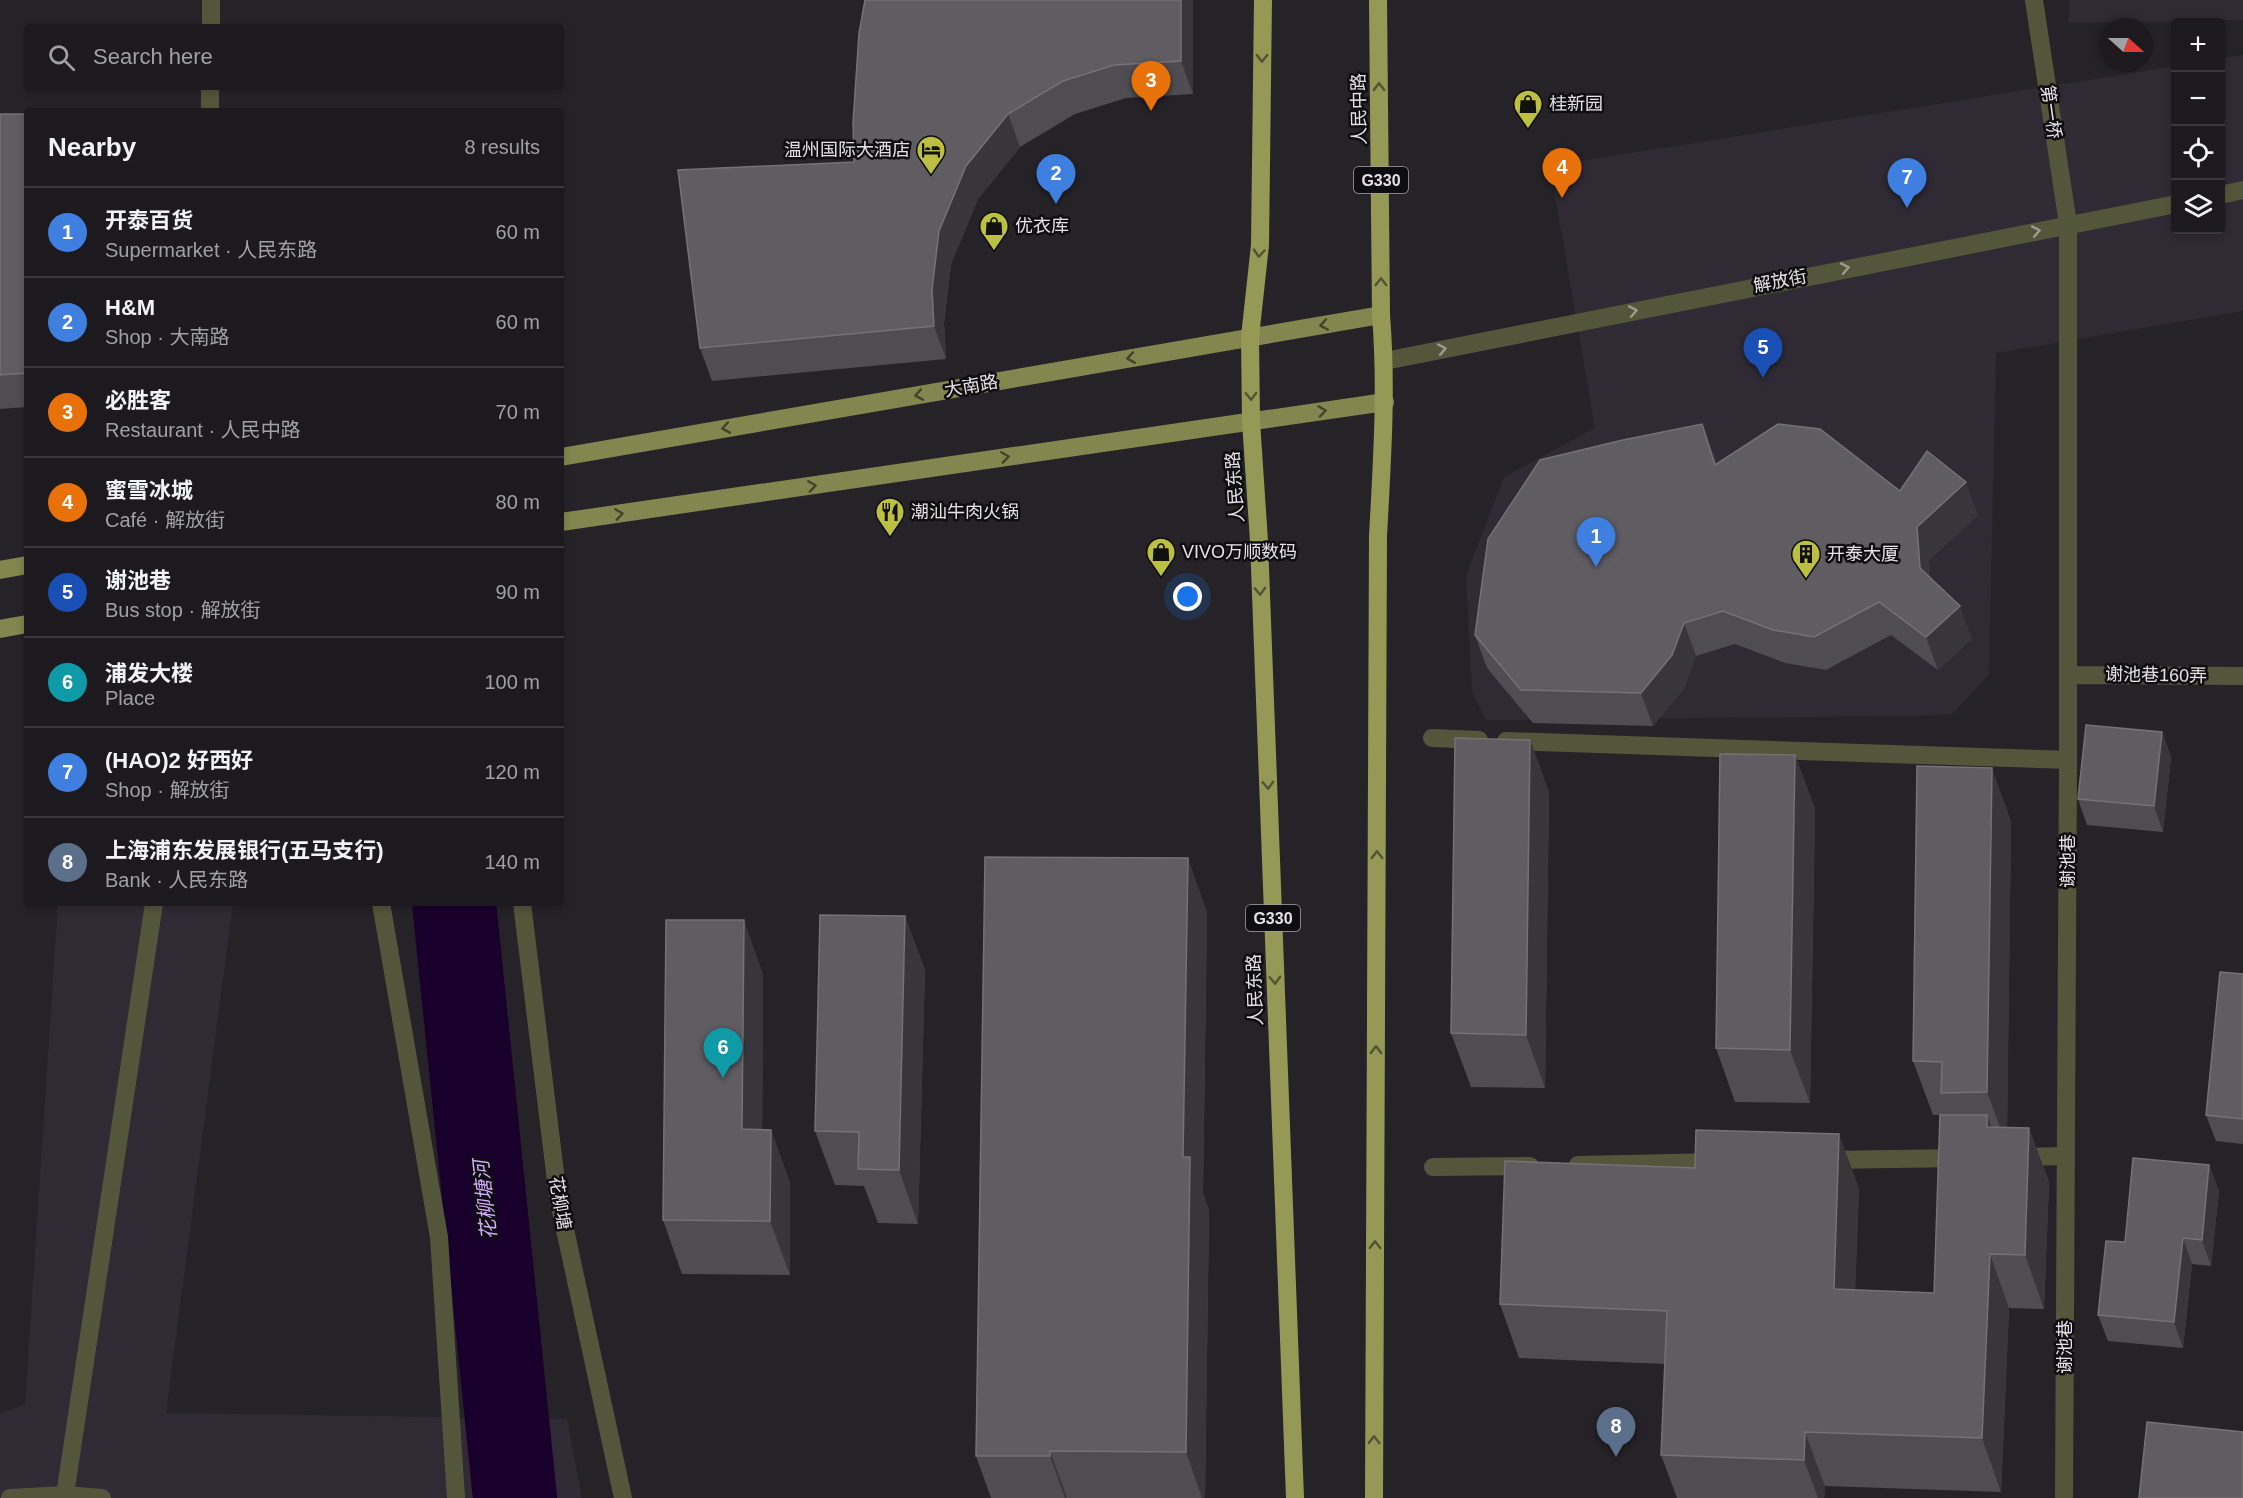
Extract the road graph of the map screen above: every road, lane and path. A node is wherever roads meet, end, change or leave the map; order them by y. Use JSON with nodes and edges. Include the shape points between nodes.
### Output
{"nodes":[{"id":1,"x":211,"y":0,"type":"edge"},
{"id":2,"x":1263,"y":0,"type":"edge"},
{"id":3,"x":1378,"y":0,"type":"edge"},
{"id":4,"x":2034,"y":0,"type":"edge"},
{"id":5,"x":211,"y":24,"type":"edge"},
{"id":6,"x":210,"y":90,"type":"edge"},
{"id":7,"x":210,"y":108,"type":"edge"},
{"id":8,"x":2243,"y":190,"type":"edge"},
{"id":9,"x":2225,"y":194,"type":"edge"},
{"id":10,"x":2171,"y":205,"type":"edge"},
{"id":11,"x":2068,"y":225,"type":"junction"},
{"id":12,"x":1381,"y":315,"type":"junction"},
{"id":13,"x":1250,"y":338,"type":"junction"},
{"id":14,"x":1384,"y":361,"type":"junction"},
{"id":15,"x":1384,"y":402,"type":"junction"},
{"id":16,"x":1251,"y":422,"type":"junction"},
{"id":17,"x":564,"y":456,"type":"edge"},
{"id":18,"x":564,"y":522,"type":"edge"},
{"id":19,"x":24,"y":565,"type":"edge"},
{"id":20,"x":0,"y":570,"type":"edge"},
{"id":21,"x":24,"y":625,"type":"edge"},
{"id":22,"x":0,"y":630,"type":"edge"},
{"id":23,"x":2069,"y":675,"type":"junction"},
{"id":24,"x":2243,"y":676,"type":"edge"},
{"id":25,"x":1432,"y":738,"type":"dead end"},
{"id":26,"x":2068,"y":760,"type":"junction"},
{"id":27,"x":154,"y":906,"type":"edge"},
{"id":28,"x":382,"y":906,"type":"edge"},
{"id":29,"x":522,"y":906,"type":"edge"},
{"id":30,"x":2066,"y":1156,"type":"junction"},
{"id":31,"x":1803,"y":1161,"type":"edge"},
{"id":32,"x":1732,"y":1162,"type":"edge"},
{"id":33,"x":1433,"y":1167,"type":"dead end"},
{"id":34,"x":65,"y":1495,"type":"junction"},
{"id":35,"x":10,"y":1498,"type":"edge"},
{"id":36,"x":102,"y":1498,"type":"edge"},
{"id":37,"x":456,"y":1498,"type":"edge"},
{"id":38,"x":623,"y":1498,"type":"edge"},
{"id":39,"x":1295,"y":1498,"type":"edge"},
{"id":40,"x":1374,"y":1498,"type":"edge"},
{"id":41,"x":2064,"y":1498,"type":"edge"}],
"edges":[{"from":1,"to":5,"type":"street"},
{"from":2,"to":13,"type":"highway","number":"G330","one_way":true,"via":[[1260,245]]},
{"from":12,"to":3,"type":"highway","name":"人民中路","number":"G330","one_way":true},
{"from":4,"to":11,"type":"street","name":"第一桥"},
{"from":6,"to":7,"type":"street"},
{"from":8,"to":9,"type":"street"},
{"from":10,"to":11,"type":"street","name":"解放街"},
{"from":14,"to":11,"type":"street","name":"解放街","one_way":true},
{"from":11,"to":23,"type":"street","name":"谢池巷"},
{"from":12,"to":13,"type":"main road","name":"大南路","one_way":true},
{"from":12,"to":14,"type":"highway","name":"人民中路","number":"G330"},
{"from":13,"to":16,"type":"highway","name":"人民东路","number":"G330","one_way":true},
{"from":13,"to":17,"type":"main road","name":"大南路","one_way":true},
{"from":14,"to":15,"type":"highway","number":"G330"},
{"from":16,"to":15,"type":"main road","one_way":true},
{"from":40,"to":15,"type":"highway","number":"G330","one_way":true,"via":[[1378,536]]},
{"from":18,"to":16,"type":"main road","one_way":true},
{"from":16,"to":39,"type":"highway","name":"人民东路","number":"G330","one_way":true,"via":[[1259,542]]},
{"from":19,"to":20,"type":"main road"},
{"from":21,"to":22,"type":"main road"},
{"from":23,"to":24,"type":"street","name":"谢池巷160弄"},
{"from":23,"to":26,"type":"street","name":"谢池巷"},
{"from":25,"to":26,"type":"street"},
{"from":26,"to":30,"type":"street","name":"谢池巷"},
{"from":27,"to":34,"type":"street"},
{"from":28,"to":37,"type":"street","via":[[439,1237]]},
{"from":29,"to":38,"type":"street","name":"花柳塘","via":[[558,1197]]},
{"from":30,"to":31,"type":"street"},
{"from":30,"to":41,"type":"street","name":"谢池巷"},
{"from":32,"to":33,"type":"street"},
{"from":34,"to":35,"type":"street"},
{"from":34,"to":36,"type":"street"}]}
